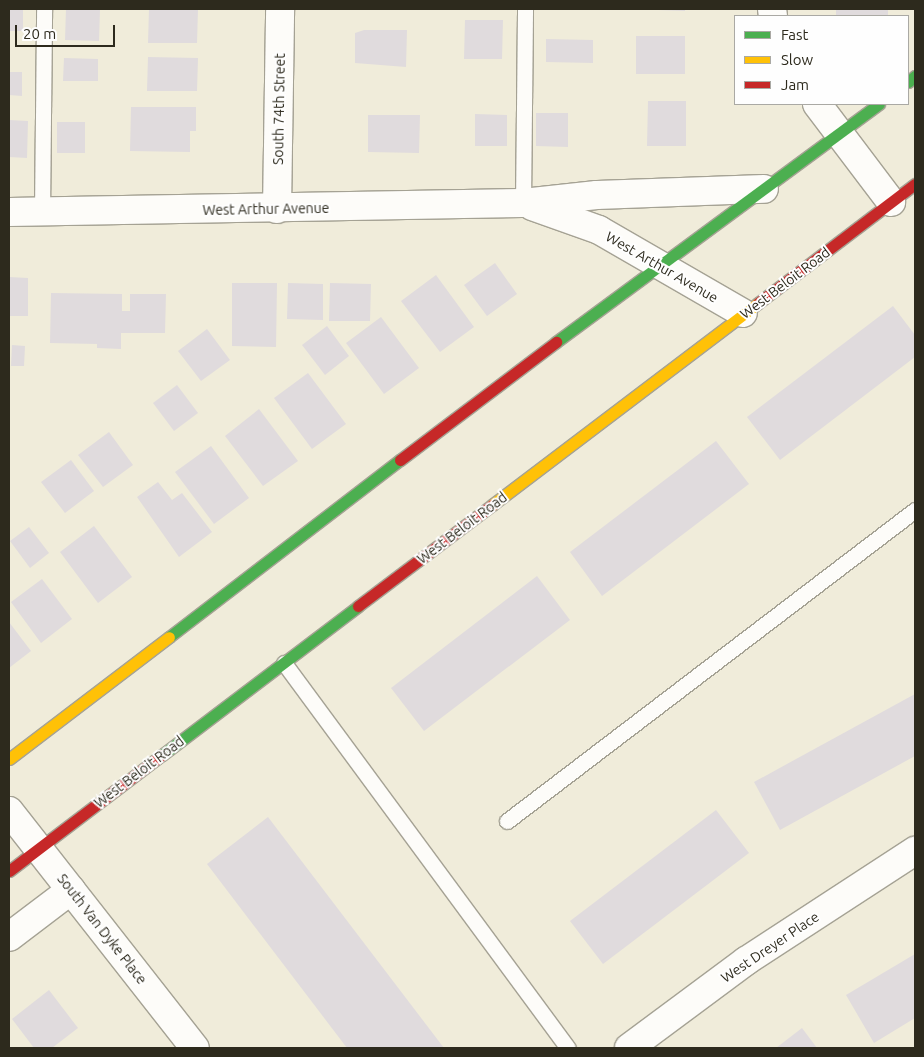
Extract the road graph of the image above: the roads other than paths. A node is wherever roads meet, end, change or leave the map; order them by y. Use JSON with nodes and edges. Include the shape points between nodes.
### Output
{"nodes":[{"id":1,"x":44,"y":9,"type":"edge"},
{"id":2,"x":280,"y":9,"type":"edge"},
{"id":3,"x":525,"y":9,"type":"edge"},
{"id":4,"x":819,"y":105,"type":"edge"},
{"id":5,"x":878,"y":105,"type":"edge"},
{"id":6,"x":838,"y":134,"type":"junction"},
{"id":7,"x":915,"y":184,"type":"edge"},
{"id":8,"x":764,"y":189,"type":"junction"},
{"id":9,"x":891,"y":202,"type":"junction"},
{"id":10,"x":523,"y":203,"type":"junction"},
{"id":11,"x":278,"y":210,"type":"junction"},
{"id":12,"x":9,"y":212,"type":"edge"},
{"id":13,"x":42,"y":212,"type":"junction"},
{"id":14,"x":658,"y":264,"type":"junction"},
{"id":15,"x":743,"y":313,"type":"junction"},
{"id":16,"x":915,"y":510,"type":"edge"},
{"id":17,"x":284,"y":663,"type":"junction"},
{"id":18,"x":9,"y":760,"type":"edge"},
{"id":19,"x":9,"y":811,"type":"edge"},
{"id":20,"x":506,"y":821,"type":"dead end"},
{"id":21,"x":39,"y":848,"type":"junction"},
{"id":22,"x":915,"y":851,"type":"edge"},
{"id":23,"x":9,"y":871,"type":"edge"},
{"id":24,"x":71,"y":890,"type":"junction"},
{"id":25,"x":9,"y":937,"type":"edge"},
{"id":26,"x":195,"y":1048,"type":"edge"},
{"id":27,"x":568,"y":1048,"type":"edge"},
{"id":28,"x":629,"y":1048,"type":"edge"}],
"edges":[{"from":1,"to":13,"type":"lane"},
{"from":2,"to":11,"type":"street","name":"South 74th Street"},
{"from":3,"to":10,"type":"lane"},
{"from":4,"to":6,"type":"street"},
{"from":5,"to":6,"type":"main road"},
{"from":6,"to":8,"type":"main road"},
{"from":6,"to":9,"type":"street"},
{"from":7,"to":9,"type":"main road","name":"West Beloit Road"},
{"from":8,"to":10,"type":"street","name":"West Arthur Avenue","via":[[597,195]]},
{"from":8,"to":14,"type":"main road"},
{"from":9,"to":15,"type":"main road","name":"West Beloit Road"},
{"from":10,"to":11,"type":"street","name":"West Arthur Avenue"},
{"from":10,"to":14,"type":"street","name":"West Arthur Avenue","via":[[599,230]]},
{"from":11,"to":13,"type":"street","name":"West Arthur Avenue"},
{"from":12,"to":13,"type":"street","name":"West Arthur Avenue"},
{"from":14,"to":15,"type":"street","name":"West Arthur Avenue"},
{"from":14,"to":18,"type":"main road"},
{"from":15,"to":17,"type":"main road","name":"West Beloit Road"},
{"from":16,"to":20,"type":"lane"},
{"from":17,"to":21,"type":"main road","name":"West Beloit Road"},
{"from":17,"to":27,"type":"lane"},
{"from":19,"to":21,"type":"street","name":"South Van Dyke Place"},
{"from":21,"to":23,"type":"main road","name":"West Beloit Road"},
{"from":21,"to":24,"type":"street","name":"South Van Dyke Place"},
{"from":22,"to":28,"type":"street","name":"West Dreyer Place","via":[[746,961]]},
{"from":24,"to":25,"type":"street"},
{"from":24,"to":26,"type":"street","name":"South Van Dyke Place"}]}
